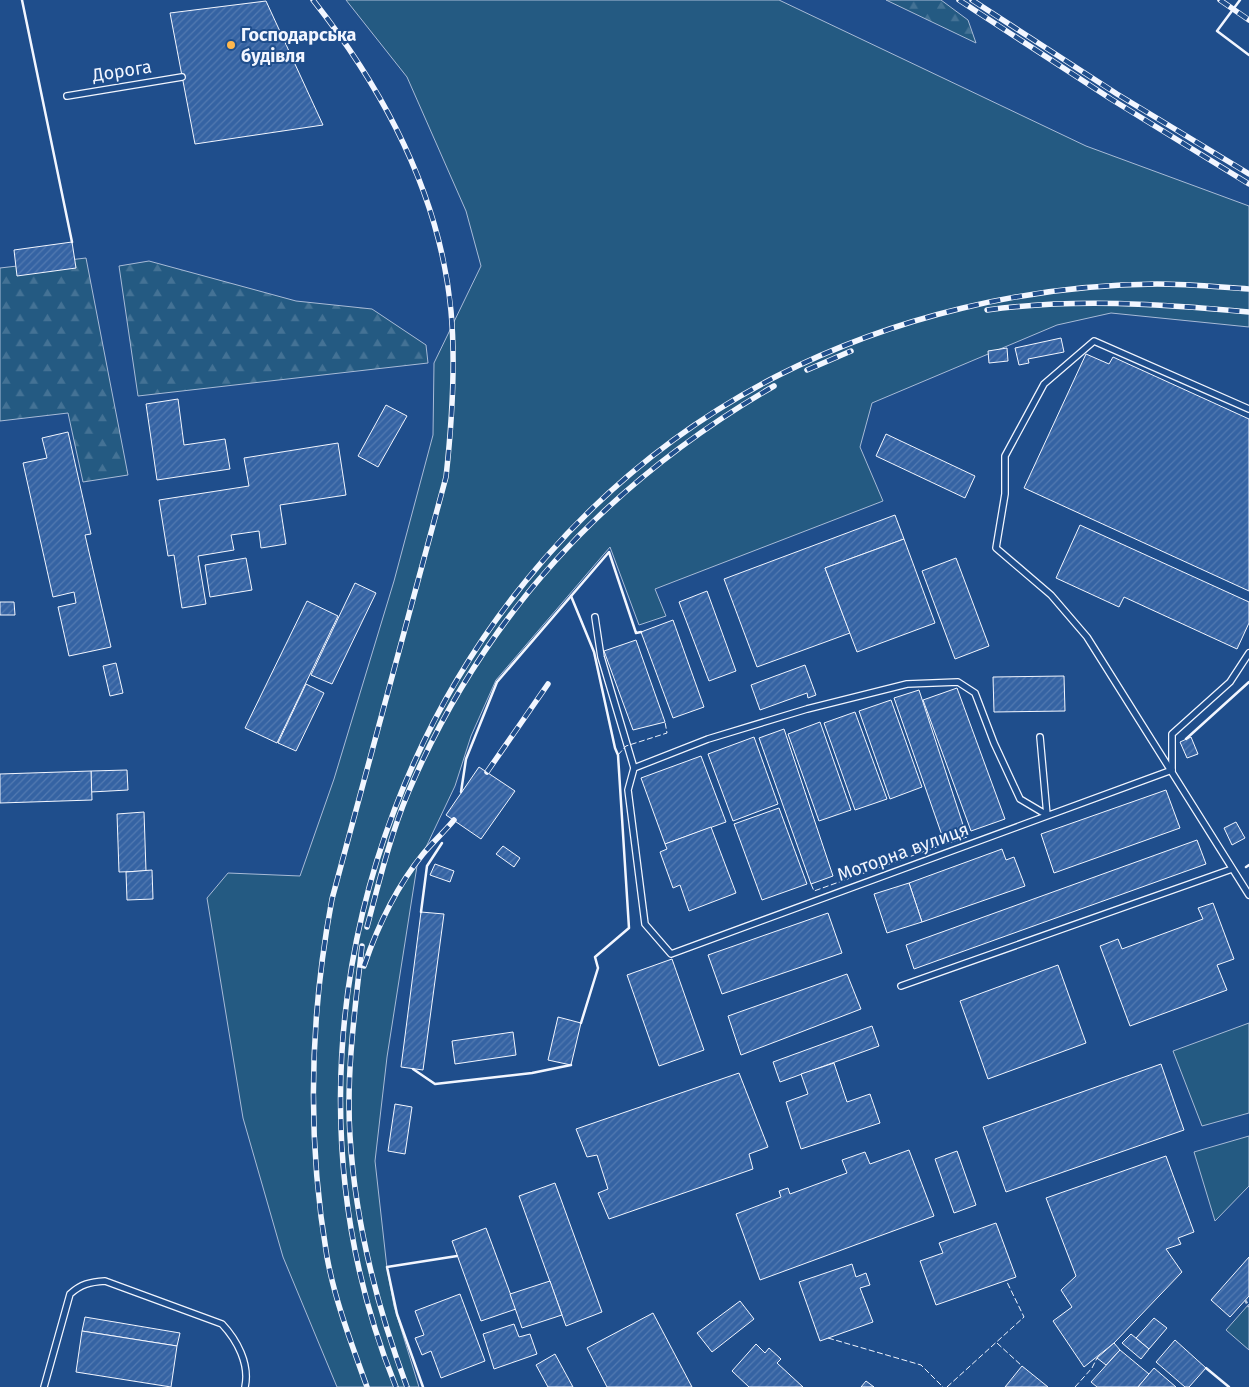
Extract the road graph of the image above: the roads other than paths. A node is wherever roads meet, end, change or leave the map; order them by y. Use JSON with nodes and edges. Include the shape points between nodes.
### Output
{"nodes":[{"id":1,"x":182,"y":77,"type":"dead end"},
{"id":2,"x":67,"y":96,"type":"dead end"},
{"id":3,"x":1249,"y":409,"type":"edge"},
{"id":4,"x":595,"y":617,"type":"dead end"},
{"id":5,"x":1249,"y":653,"type":"edge"},
{"id":6,"x":1040,"y":737,"type":"dead end"},
{"id":7,"x":634,"y":768,"type":"junction"},
{"id":8,"x":1172,"y":770,"type":"junction"},
{"id":9,"x":1047,"y":816,"type":"junction"},
{"id":10,"x":1232,"y":869,"type":"junction"},
{"id":11,"x":1249,"y":896,"type":"edge"},
{"id":12,"x":901,"y":986,"type":"dead end"},
{"id":13,"x":44,"y":1387,"type":"edge"},
{"id":14,"x":245,"y":1387,"type":"edge"}],
"edges":[{"from":1,"to":2,"type":"lane","name":"Дорога"},
{"from":3,"to":8,"type":"lane","via":[[1094,341],[1044,384],[1005,456],[1005,494],[996,548],[1051,595],[1087,637]]},
{"from":4,"to":7,"type":"lane","via":[[601,657]]},
{"from":5,"to":8,"type":"lane","via":[[1230,682],[1172,734]]},
{"from":6,"to":9,"type":"lane"},
{"from":7,"to":9,"type":"lane","via":[[708,739],[807,710],[908,684],[958,682],[976,693],[994,743],[1020,799]]},
{"from":7,"to":9,"type":"lane","name":"Моторна вулиця","via":[[628,790],[645,924],[671,954]]},
{"from":8,"to":9,"type":"lane","name":"Моторна вулиця"},
{"from":8,"to":10,"type":"lane"},
{"from":10,"to":11,"type":"lane"},
{"from":10,"to":12,"type":"lane"},
{"from":13,"to":14,"type":"lane","via":[[70,1294],[80,1285],[92,1282],[105,1282],[222,1324],[235,1338],[243,1357]]}]}
